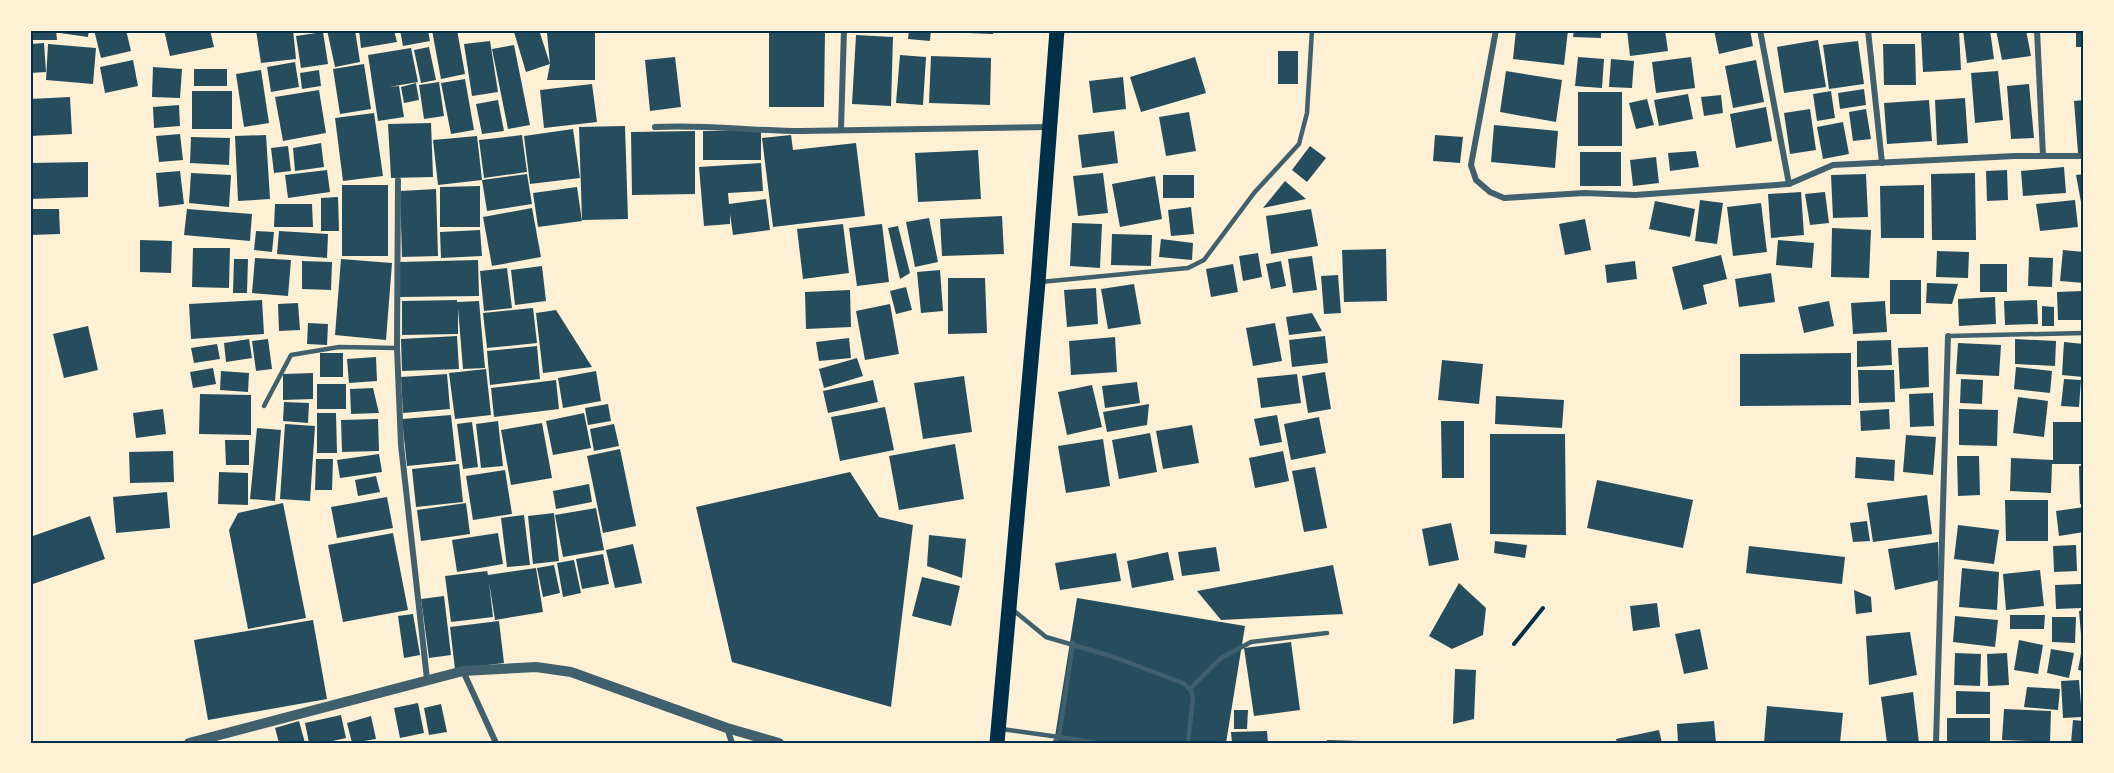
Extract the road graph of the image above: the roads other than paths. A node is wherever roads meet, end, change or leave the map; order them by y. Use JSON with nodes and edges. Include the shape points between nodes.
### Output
{"nodes":[{"id":1,"x":844,"y":30,"type":"edge"},
{"id":2,"x":1057,"y":30,"type":"edge"},
{"id":3,"x":1312,"y":30,"type":"edge"},
{"id":4,"x":1496,"y":30,"type":"edge"},
{"id":5,"x":1760,"y":30,"type":"edge"},
{"id":6,"x":1868,"y":30,"type":"edge"},
{"id":7,"x":2037,"y":30,"type":"edge"},
{"id":8,"x":1049,"y":127,"type":"junction"},
{"id":9,"x":655,"y":128,"type":"dead end"},
{"id":10,"x":841,"y":129,"type":"junction"},
{"id":11,"x":2043,"y":156,"type":"junction"},
{"id":12,"x":2084,"y":156,"type":"edge"},
{"id":13,"x":1882,"y":163,"type":"junction"},
{"id":14,"x":398,"y":180,"type":"dead end"},
{"id":15,"x":1789,"y":184,"type":"junction"},
{"id":16,"x":1038,"y":282,"type":"junction"},
{"id":17,"x":2084,"y":333,"type":"edge"},
{"id":18,"x":1948,"y":336,"type":"joint"},
{"id":19,"x":397,"y":348,"type":"junction"},
{"id":20,"x":264,"y":406,"type":"dead end"},
{"id":21,"x":1009,"y":607,"type":"junction"},
{"id":22,"x":1327,"y":633,"type":"dead end"},
{"id":23,"x":1073,"y":643,"type":"junction"},
{"id":24,"x":463,"y":671,"type":"junction"},
{"id":25,"x":427,"y":679,"type":"junction"},
{"id":26,"x":1190,"y":689,"type":"junction"},
{"id":27,"x":728,"y":728,"type":"junction"},
{"id":28,"x":997,"y":736,"type":"edge"},
{"id":29,"x":1059,"y":736,"type":"junction"},
{"id":30,"x":189,"y":743,"type":"edge"},
{"id":31,"x":496,"y":743,"type":"edge"},
{"id":32,"x":732,"y":743,"type":"edge"},
{"id":33,"x":779,"y":743,"type":"edge"},
{"id":34,"x":1054,"y":743,"type":"edge"},
{"id":35,"x":1098,"y":743,"type":"edge"},
{"id":36,"x":1188,"y":743,"type":"edge"},
{"id":37,"x":1936,"y":743,"type":"edge"}],
"edges":[{"from":1,"to":10,"type":"street"},
{"from":2,"to":8,"type":"main road"},
{"from":3,"to":16,"type":"lane","via":[[1307,113],[1299,144],[1254,193],[1204,260],[1188,268]]},
{"from":4,"to":15,"type":"street","via":[[1471,165],[1476,180],[1490,192],[1504,198],[1584,193],[1635,195]]},
{"from":5,"to":15,"type":"street"},
{"from":6,"to":13,"type":"street"},
{"from":7,"to":11,"type":"street"},
{"from":8,"to":10,"type":"street"},
{"from":8,"to":16,"type":"main road"},
{"from":9,"to":10,"type":"street","via":[[689,125],[726,129]]},
{"from":11,"to":12,"type":"street"},
{"from":11,"to":13,"type":"street"},
{"from":13,"to":15,"type":"street","via":[[1833,165]]},
{"from":14,"to":19,"type":"street"},
{"from":16,"to":21,"type":"main road"},
{"from":17,"to":18,"type":"lane"},
{"from":18,"to":37,"type":"street"},
{"from":19,"to":20,"type":"lane","via":[[339,347],[291,355]]},
{"from":19,"to":25,"type":"street","via":[[401,445]]},
{"from":21,"to":23,"type":"lane","via":[[1046,637]]},
{"from":21,"to":28,"type":"main road"},
{"from":22,"to":26,"type":"lane","via":[[1251,642],[1221,658]]},
{"from":23,"to":26,"type":"lane","via":[[1169,677]]},
{"from":23,"to":29,"type":"lane"},
{"from":24,"to":25,"type":"street"},
{"from":24,"to":27,"type":"street","via":[[536,667],[571,672]]},
{"from":24,"to":31,"type":"street"},
{"from":25,"to":30,"type":"street"},
{"from":26,"to":36,"type":"lane","via":[[1193,697]]},
{"from":27,"to":32,"type":"street"},
{"from":27,"to":33,"type":"street"},
{"from":28,"to":29,"type":"lane"},
{"from":29,"to":34,"type":"lane"},
{"from":29,"to":35,"type":"lane"}]}
